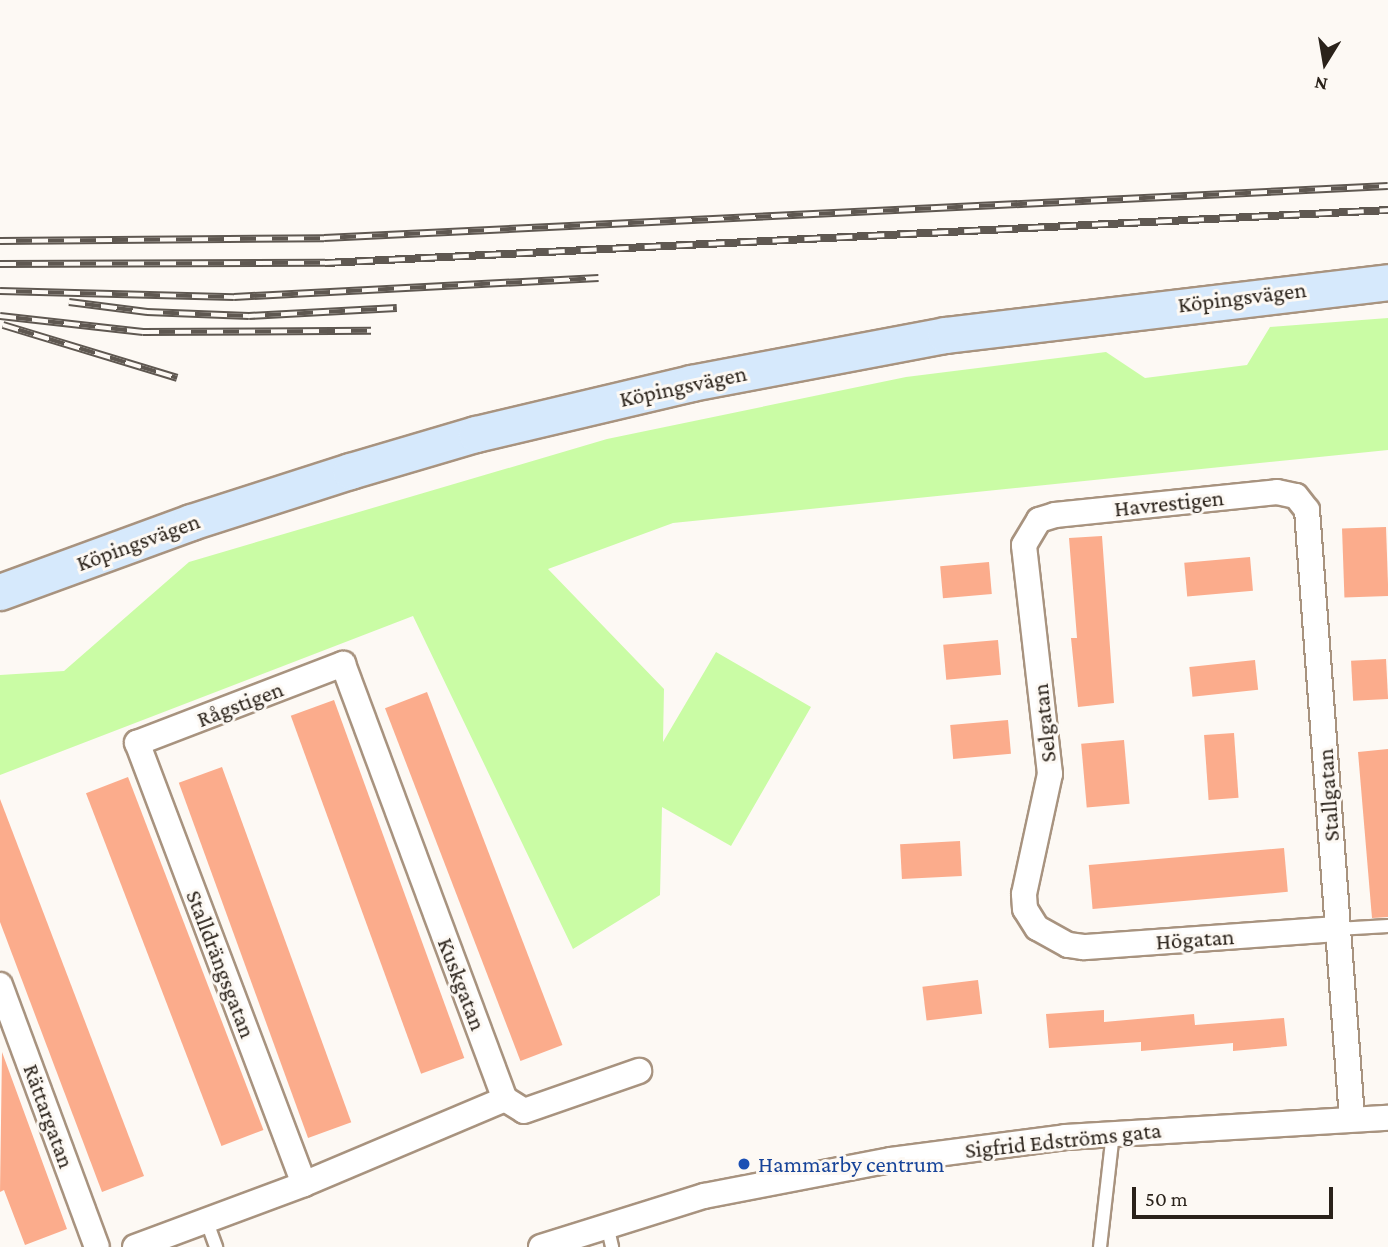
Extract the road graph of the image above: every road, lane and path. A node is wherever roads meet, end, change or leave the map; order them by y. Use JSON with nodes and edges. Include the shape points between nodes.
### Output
{"nodes":[{"id":1,"x":1388,"y":282,"type":"edge"},
{"id":2,"x":1277,"y":492,"type":"joint"},
{"id":3,"x":1061,"y":514,"type":"joint"},
{"id":4,"x":0,"y":592,"type":"edge"},
{"id":5,"x":343,"y":664,"type":"joint"},
{"id":6,"x":137,"y":743,"type":"joint"},
{"id":7,"x":1388,"y":926,"type":"edge"},
{"id":8,"x":1338,"y":929,"type":"junction"},
{"id":9,"x":1054,"y":939,"type":"joint"},
{"id":10,"x":0,"y":985,"type":"edge"},
{"id":11,"x":639,"y":1071,"type":"dead end"},
{"id":12,"x":505,"y":1099,"type":"junction"},
{"id":13,"x":1352,"y":1118,"type":"junction"},
{"id":14,"x":1388,"y":1118,"type":"edge"},
{"id":15,"x":1113,"y":1133,"type":"junction"},
{"id":16,"x":304,"y":1184,"type":"junction"},
{"id":17,"x":207,"y":1222,"type":"junction"},
{"id":18,"x":610,"y":1236,"type":"edge"},
{"id":19,"x":97,"y":1247,"type":"edge"},
{"id":20,"x":135,"y":1247,"type":"edge"},
{"id":21,"x":216,"y":1247,"type":"edge"},
{"id":22,"x":541,"y":1247,"type":"edge"},
{"id":23,"x":1100,"y":1247,"type":"edge"}],
"edges":[{"from":1,"to":4,"type":"main road","name":"Köpingsvägen","via":[[971,331],[691,383],[476,433],[363,467],[191,522]]},
{"from":2,"to":3,"type":"street","name":"Havrestigen"},
{"from":2,"to":8,"type":"street","name":"Stallgatan","via":[[1296,496],[1307,510]]},
{"from":3,"to":9,"type":"street","name":"Selgatan","via":[[1039,520],[1024,545],[1050,774],[1027,877],[1025,909],[1037,928]]},
{"from":5,"to":6,"type":"street","name":"Rågstigen"},
{"from":5,"to":12,"type":"street","name":"Kuskgatan"},
{"from":6,"to":16,"type":"street","name":"Stalldrängsgatan"},
{"from":7,"to":8,"type":"lane"},
{"from":8,"to":9,"type":"street","name":"Högatan","via":[[1083,947]]},
{"from":8,"to":13,"type":"street","name":"Stallgatan"},
{"from":10,"to":19,"type":"street","name":"Rättargatan"},
{"from":11,"to":12,"type":"street","via":[[524,1111]]},
{"from":12,"to":16,"type":"street"},
{"from":13,"to":14,"type":"street","name":"Sigfrid Edströms gata"},
{"from":13,"to":15,"type":"street","name":"Sigfrid Edströms gata"},
{"from":15,"to":18,"type":"street","name":"Sigfrid Edströms gata","via":[[991,1145],[794,1176],[704,1196]]},
{"from":15,"to":23,"type":"lane"},
{"from":16,"to":17,"type":"street"},
{"from":17,"to":20,"type":"street"},
{"from":17,"to":21,"type":"lane"},
{"from":18,"to":22,"type":"street","name":"Sigfrid Edströms gata"}]}
